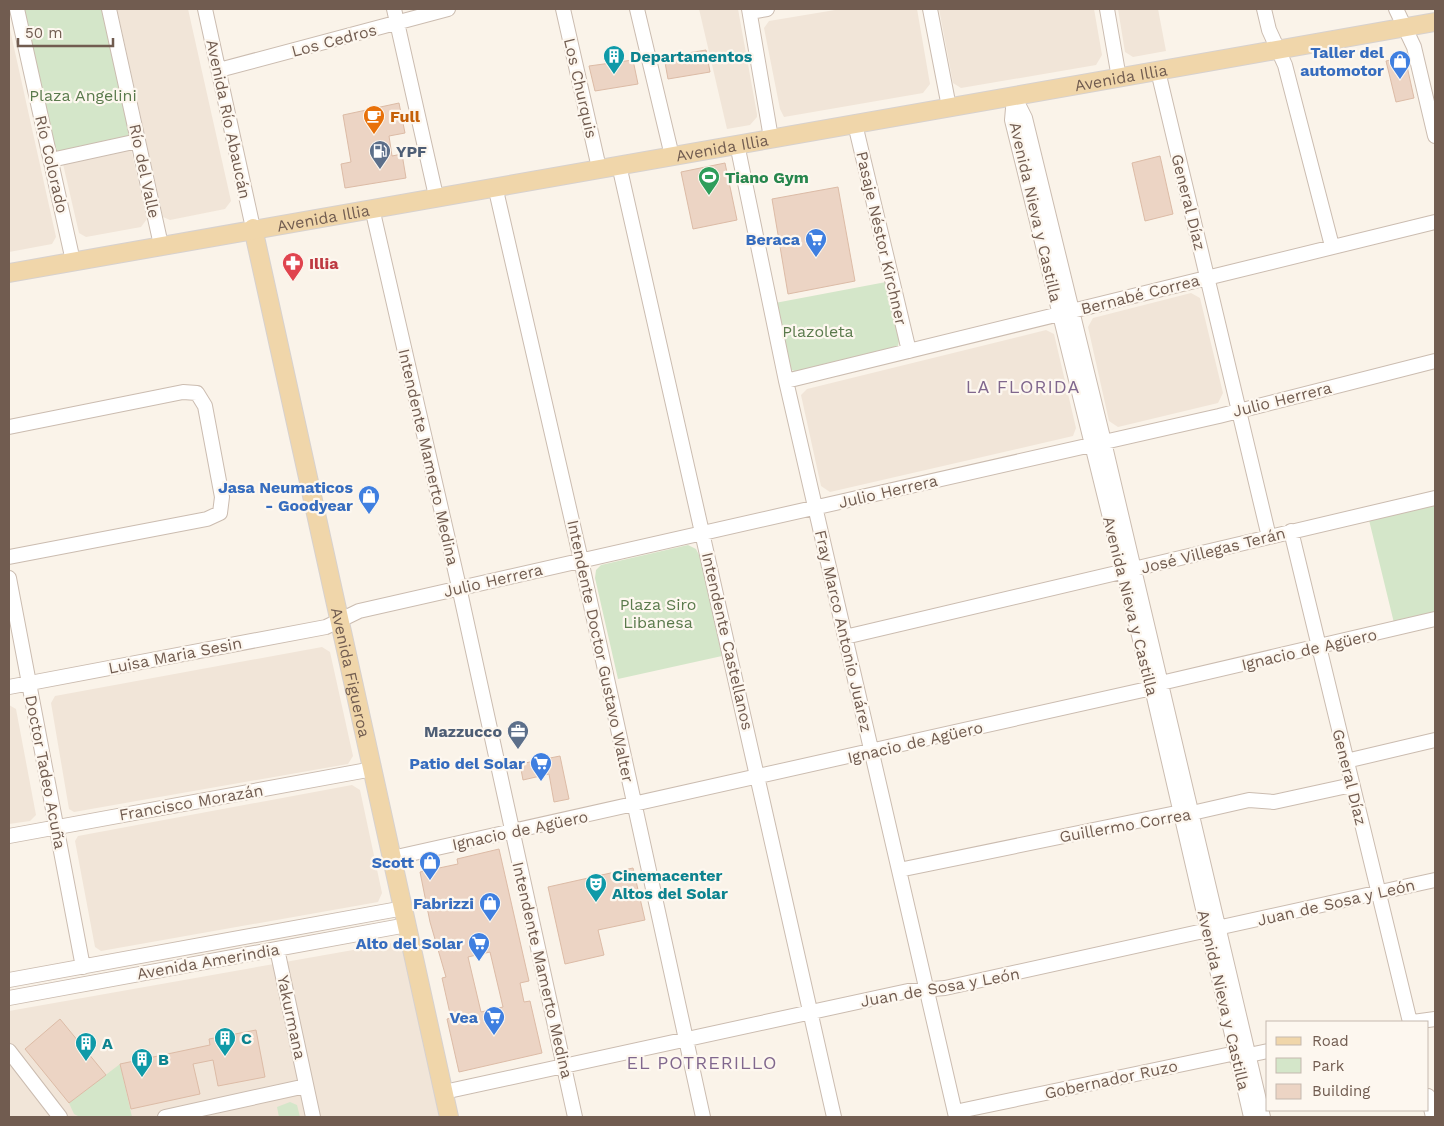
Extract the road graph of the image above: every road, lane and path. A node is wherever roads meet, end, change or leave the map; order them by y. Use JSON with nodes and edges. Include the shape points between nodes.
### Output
{"nodes":[{"id":1,"x":17,"y":9,"type":"edge"},
{"id":2,"x":109,"y":9,"type":"edge"},
{"id":3,"x":205,"y":9,"type":"edge"},
{"id":4,"x":394,"y":9,"type":"edge"},
{"id":5,"x":448,"y":9,"type":"edge"},
{"id":6,"x":563,"y":9,"type":"edge"},
{"id":7,"x":637,"y":9,"type":"edge"},
{"id":8,"x":767,"y":9,"type":"edge"},
{"id":9,"x":930,"y":9,"type":"edge"},
{"id":10,"x":1107,"y":9,"type":"edge"},
{"id":11,"x":1264,"y":9,"type":"edge"},
{"id":12,"x":1396,"y":9,"type":"edge"},
{"id":13,"x":749,"y":10,"type":"edge"},
{"id":14,"x":1435,"y":22,"type":"edge"},
{"id":15,"x":396,"y":23,"type":"junction"},
{"id":16,"x":1405,"y":28,"type":"junction"},
{"id":17,"x":1278,"y":50,"type":"junction"},
{"id":18,"x":218,"y":70,"type":"junction"},
{"id":19,"x":1158,"y":71,"type":"junction"},
{"id":20,"x":1118,"y":78,"type":"junction"},
{"id":21,"x":1014,"y":96,"type":"junction"},
{"id":22,"x":949,"y":107,"type":"junction"},
{"id":23,"x":855,"y":124,"type":"junction"},
{"id":24,"x":1435,"y":136,"type":"edge"},
{"id":25,"x":771,"y":138,"type":"junction"},
{"id":26,"x":138,"y":141,"type":"junction"},
{"id":27,"x":737,"y":144,"type":"junction"},
{"id":28,"x":672,"y":156,"type":"junction"},
{"id":29,"x":50,"y":160,"type":"junction"},
{"id":30,"x":619,"y":165,"type":"junction"},
{"id":31,"x":599,"y":168,"type":"junction"},
{"id":32,"x":495,"y":186,"type":"junction"},
{"id":33,"x":436,"y":196,"type":"junction"},
{"id":34,"x":372,"y":208,"type":"junction"},
{"id":35,"x":1435,"y":222,"type":"edge"},
{"id":36,"x":253,"y":228,"type":"junction"},
{"id":37,"x":161,"y":245,"type":"junction"},
{"id":38,"x":1332,"y":246,"type":"junction"},
{"id":39,"x":73,"y":261,"type":"junction"},
{"id":40,"x":9,"y":273,"type":"edge"},
{"id":41,"x":1208,"y":278,"type":"junction"},
{"id":42,"x":1066,"y":312,"type":"junction"},
{"id":43,"x":909,"y":351,"type":"junction"},
{"id":44,"x":1435,"y":361,"type":"edge"},
{"id":45,"x":786,"y":381,"type":"junction"},
{"id":46,"x":1239,"y":410,"type":"junction"},
{"id":47,"x":9,"y":427,"type":"edge"},
{"id":48,"x":1098,"y":443,"type":"junction"},
{"id":49,"x":1435,"y":498,"type":"edge"},
{"id":50,"x":815,"y":508,"type":"junction"},
{"id":51,"x":703,"y":532,"type":"junction"},
{"id":52,"x":1291,"y":532,"type":"junction"},
{"id":53,"x":1269,"y":537,"type":"junction"},
{"id":54,"x":9,"y":557,"type":"edge"},
{"id":55,"x":582,"y":560,"type":"junction"},
{"id":56,"x":1128,"y":571,"type":"junction"},
{"id":57,"x":9,"y":578,"type":"edge"},
{"id":58,"x":459,"y":588,"type":"junction"},
{"id":59,"x":1435,"y":619,"type":"edge"},
{"id":60,"x":341,"y":620,"type":"junction"},
{"id":61,"x":845,"y":637,"type":"junction"},
{"id":62,"x":1318,"y":647,"type":"junction"},
{"id":63,"x":29,"y":683,"type":"junction"},
{"id":64,"x":1157,"y":685,"type":"junction"},
{"id":65,"x":9,"y":687,"type":"edge"},
{"id":66,"x":1435,"y":740,"type":"edge"},
{"id":67,"x":872,"y":751,"type":"junction"},
{"id":68,"x":1346,"y":761,"type":"junction"},
{"id":69,"x":373,"y":769,"type":"junction"},
{"id":70,"x":758,"y":777,"type":"junction"},
{"id":71,"x":1352,"y":785,"type":"junction"},
{"id":72,"x":635,"y":804,"type":"junction"},
{"id":73,"x":1186,"y":812,"type":"junction"},
{"id":74,"x":56,"y":827,"type":"junction"},
{"id":75,"x":512,"y":832,"type":"junction"},
{"id":76,"x":9,"y":836,"type":"edge"},
{"id":77,"x":392,"y":858,"type":"junction"},
{"id":78,"x":899,"y":870,"type":"junction"},
{"id":79,"x":1435,"y":880,"type":"edge"},
{"id":80,"x":1379,"y":893,"type":"junction"},
{"id":81,"x":405,"y":916,"type":"junction"},
{"id":82,"x":1214,"y":930,"type":"junction"},
{"id":83,"x":277,"y":948,"type":"junction"},
{"id":84,"x":83,"y":967,"type":"junction"},
{"id":85,"x":9,"y":980,"type":"edge"},
{"id":86,"x":926,"y":990,"type":"junction"},
{"id":87,"x":9,"y":998,"type":"edge"},
{"id":88,"x":810,"y":1012,"type":"junction"},
{"id":89,"x":1435,"y":1019,"type":"edge"},
{"id":90,"x":1412,"y":1021,"type":"edge"},
{"id":91,"x":1420,"y":1021,"type":"edge"},
{"id":92,"x":686,"y":1039,"type":"junction"},
{"id":93,"x":9,"y":1051,"type":"edge"},
{"id":94,"x":1266,"y":1051,"type":"edge"},
{"id":95,"x":1243,"y":1054,"type":"junction"},
{"id":96,"x":564,"y":1065,"type":"junction"},
{"id":97,"x":306,"y":1086,"type":"junction"},
{"id":98,"x":444,"y":1092,"type":"junction"},
{"id":99,"x":1429,"y":1100,"type":"edge"},
{"id":100,"x":956,"y":1115,"type":"edge"},
{"id":101,"x":60,"y":1117,"type":"edge"},
{"id":102,"x":165,"y":1117,"type":"edge"},
{"id":103,"x":312,"y":1117,"type":"edge"},
{"id":104,"x":449,"y":1117,"type":"edge"},
{"id":105,"x":575,"y":1117,"type":"edge"},
{"id":106,"x":703,"y":1117,"type":"edge"},
{"id":107,"x":834,"y":1117,"type":"edge"},
{"id":108,"x":1251,"y":1117,"type":"edge"},
{"id":109,"x":1263,"y":1117,"type":"edge"},
{"id":110,"x":1433,"y":1117,"type":"edge"}],
"edges":[{"from":1,"to":29,"type":"street","name":"Río Colorado"},
{"from":2,"to":26,"type":"street","name":"Río del Valle"},
{"from":3,"to":18,"type":"street","name":"Avenida Río Abaucán"},
{"from":4,"to":15,"type":"street"},
{"from":5,"to":15,"type":"street","name":"Los Cedros"},
{"from":6,"to":31,"type":"street","name":"Los Churquis"},
{"from":7,"to":28,"type":"street"},
{"from":8,"to":13,"type":"street"},
{"from":9,"to":22,"type":"street"},
{"from":10,"to":20,"type":"street"},
{"from":11,"to":17,"type":"street"},
{"from":12,"to":16,"type":"street"},
{"from":13,"to":25,"type":"street"},
{"from":14,"to":16,"type":"main road","name":"Avenida Illia"},
{"from":15,"to":18,"type":"street","name":"Los Cedros"},
{"from":15,"to":33,"type":"street"},
{"from":16,"to":17,"type":"main road","name":"Avenida Illia"},
{"from":16,"to":24,"type":"street","via":[[1414,47]]},
{"from":17,"to":19,"type":"main road","name":"Avenida Illia"},
{"from":17,"to":38,"type":"street","via":[[1285,65]]},
{"from":18,"to":36,"type":"street","name":"Avenida Río Abaucán"},
{"from":19,"to":20,"type":"main road","name":"Avenida Illia"},
{"from":19,"to":41,"type":"street","name":"General Díaz"},
{"from":20,"to":21,"type":"main road","name":"Avenida Illia"},
{"from":21,"to":22,"type":"main road","name":"Avenida Illia"},
{"from":21,"to":42,"type":"street","name":"Avenida Nieva y Castilla","via":[[1025,118]]},
{"from":22,"to":23,"type":"main road","name":"Avenida Illia"},
{"from":23,"to":25,"type":"main road","name":"Avenida Illia"},
{"from":23,"to":43,"type":"street","name":"Pasaje Néstor Kirchner"},
{"from":25,"to":27,"type":"main road","name":"Avenida Illia"},
{"from":26,"to":29,"type":"street"},
{"from":26,"to":37,"type":"street","name":"Río del Valle"},
{"from":27,"to":28,"type":"main road","name":"Avenida Illia"},
{"from":27,"to":45,"type":"street","name":"Fray Marco Antonio Juárez"},
{"from":28,"to":30,"type":"main road","name":"Avenida Illia"},
{"from":29,"to":39,"type":"street","name":"Río Colorado"},
{"from":30,"to":31,"type":"main road","name":"Avenida Illia"},
{"from":30,"to":51,"type":"street","name":"Intendente Castellanos"},
{"from":31,"to":32,"type":"main road","name":"Avenida Illia"},
{"from":32,"to":33,"type":"main road","name":"Avenida Illia"},
{"from":32,"to":55,"type":"street","name":"Intendente Doctor Gustavo Walter"},
{"from":33,"to":34,"type":"main road","name":"Avenida Illia"},
{"from":34,"to":36,"type":"main road","name":"Avenida Illia"},
{"from":34,"to":58,"type":"street","name":"Intendente Mamerto Medina"},
{"from":35,"to":38,"type":"street","name":"Bernabé Correa"},
{"from":36,"to":37,"type":"main road","name":"Avenida Illia"},
{"from":36,"to":60,"type":"main road","name":"Avenida Figueroa"},
{"from":37,"to":39,"type":"main road","name":"Avenida Illia"},
{"from":38,"to":41,"type":"street","name":"Bernabé Correa"},
{"from":39,"to":40,"type":"main road","name":"Avenida Illia"},
{"from":41,"to":42,"type":"street","name":"Bernabé Correa"},
{"from":41,"to":46,"type":"street","name":"General Díaz"},
{"from":42,"to":43,"type":"street","name":"Bernabé Correa"},
{"from":42,"to":48,"type":"street","name":"Avenida Nieva y Castilla"},
{"from":43,"to":45,"type":"street","name":"Bernabé Correa"},
{"from":44,"to":46,"type":"street","name":"Julio Herrera"},
{"from":45,"to":50,"type":"street","name":"Fray Marco Antonio Juárez"},
{"from":46,"to":48,"type":"street","name":"Julio Herrera"},
{"from":46,"to":53,"type":"street","name":"General Díaz"},
{"from":47,"to":54,"type":"street","via":[[184,392],[197,393],[205,406],[222,498],[220,513],[207,520]]},
{"from":48,"to":50,"type":"street","name":"Julio Herrera"},
{"from":48,"to":56,"type":"street","name":"Avenida Nieva y Castilla"},
{"from":49,"to":52,"type":"street","name":"José Villegas Terán"},
{"from":50,"to":51,"type":"street","name":"Julio Herrera"},
{"from":50,"to":61,"type":"street","name":"Fray Marco Antonio Juárez"},
{"from":51,"to":55,"type":"street","name":"Julio Herrera"},
{"from":51,"to":70,"type":"street","name":"Intendente Castellanos"},
{"from":52,"to":53,"type":"street","name":"José Villegas Terán"},
{"from":52,"to":62,"type":"street","name":"General Díaz"},
{"from":53,"to":56,"type":"street","name":"José Villegas Terán"},
{"from":55,"to":58,"type":"street","name":"Julio Herrera"},
{"from":55,"to":72,"type":"street","name":"Intendente Doctor Gustavo Walter"},
{"from":56,"to":61,"type":"street","name":"José Villegas Terán"},
{"from":56,"to":64,"type":"street","name":"Avenida Nieva y Castilla"},
{"from":57,"to":63,"type":"street","name":"Doctor Tadeo Acuña"},
{"from":58,"to":60,"type":"street","name":"Julio Herrera","via":[[358,610]]},
{"from":58,"to":75,"type":"street","name":"Intendente Mamerto Medina"},
{"from":59,"to":62,"type":"street","name":"Ignacio de Agüero"},
{"from":60,"to":63,"type":"street","name":"Luisa Maria Sesin","via":[[326,627]]},
{"from":60,"to":69,"type":"main road","name":"Avenida Figueroa"},
{"from":61,"to":67,"type":"street","name":"Fray Marco Antonio Juárez"},
{"from":62,"to":64,"type":"street","name":"Ignacio de Agüero"},
{"from":62,"to":68,"type":"street","name":"General Díaz"},
{"from":63,"to":65,"type":"street","name":"Luisa Maria Sesin"},
{"from":63,"to":74,"type":"street","name":"Doctor Tadeo Acuña"},
{"from":64,"to":67,"type":"street","name":"Ignacio de Agüero"},
{"from":64,"to":73,"type":"street","name":"Avenida Nieva y Castilla"},
{"from":66,"to":68,"type":"street"},
{"from":67,"to":70,"type":"street","name":"Ignacio de Agüero"},
{"from":67,"to":78,"type":"street","name":"Fray Marco Antonio Juárez"},
{"from":68,"to":71,"type":"street","name":"General Díaz"},
{"from":69,"to":74,"type":"street","name":"Francisco Morazán"},
{"from":69,"to":77,"type":"main road","name":"Avenida Figueroa"},
{"from":70,"to":72,"type":"street","name":"Ignacio de Agüero"},
{"from":70,"to":88,"type":"street","name":"Intendente Castellanos"},
{"from":71,"to":73,"type":"street","name":"Guillermo Correa","via":[[1274,802],[1249,800]]},
{"from":71,"to":80,"type":"street","name":"General Díaz"},
{"from":72,"to":75,"type":"street","name":"Ignacio de Agüero"},
{"from":72,"to":92,"type":"street","name":"Intendente Doctor Gustavo Walter"},
{"from":73,"to":78,"type":"street","name":"Guillermo Correa"},
{"from":73,"to":82,"type":"street","name":"Avenida Nieva y Castilla"},
{"from":74,"to":76,"type":"street","name":"Francisco Morazán"},
{"from":74,"to":84,"type":"street","name":"Doctor Tadeo Acuña"},
{"from":75,"to":77,"type":"street","name":"Ignacio de Agüero"},
{"from":75,"to":96,"type":"street","name":"Intendente Mamerto Medina"},
{"from":77,"to":81,"type":"main road","name":"Avenida Figueroa"},
{"from":78,"to":86,"type":"street","name":"Fray Marco Antonio Juárez"},
{"from":79,"to":80,"type":"street","name":"Juan de Sosa y León"},
{"from":80,"to":82,"type":"street","name":"Juan de Sosa y León"},
{"from":80,"to":90,"type":"street","name":"General Díaz"},
{"from":81,"to":83,"type":"street","name":"Avenida Amerindia"},
{"from":81,"to":84,"type":"street"},
{"from":81,"to":98,"type":"main road","name":"Avenida Figueroa"},
{"from":82,"to":86,"type":"street","name":"Juan de Sosa y León"},
{"from":82,"to":95,"type":"street","name":"Avenida Nieva y Castilla"},
{"from":83,"to":87,"type":"street","name":"Avenida Amerindia"},
{"from":83,"to":97,"type":"street","name":"Yakurmana"},
{"from":84,"to":85,"type":"street"},
{"from":86,"to":88,"type":"street","name":"Juan de Sosa y León"},
{"from":86,"to":100,"type":"street","name":"Fray Marco Antonio Juárez"},
{"from":88,"to":92,"type":"street","name":"Juan de Sosa y León"},
{"from":88,"to":107,"type":"street","name":"Intendente Castellanos"},
{"from":89,"to":91,"type":"street"},
{"from":92,"to":96,"type":"street","name":"Juan de Sosa y León"},
{"from":92,"to":106,"type":"street","name":"Intendente Doctor Gustavo Walter"},
{"from":93,"to":101,"type":"street"},
{"from":94,"to":95,"type":"street","name":"Gobernador Ruzo"},
{"from":95,"to":100,"type":"street","name":"Gobernador Ruzo"},
{"from":95,"to":108,"type":"street","name":"Avenida Nieva y Castilla"},
{"from":95,"to":109,"type":"street","name":"Avenida Nieva y Castilla"},
{"from":96,"to":98,"type":"street","name":"Juan de Sosa y León"},
{"from":96,"to":105,"type":"street","name":"Intendente Mamerto Medina"},
{"from":97,"to":102,"type":"street"},
{"from":97,"to":103,"type":"street","name":"Yakurmana"},
{"from":98,"to":104,"type":"main road","name":"Avenida Figueroa"},
{"from":99,"to":110,"type":"street"}]}
